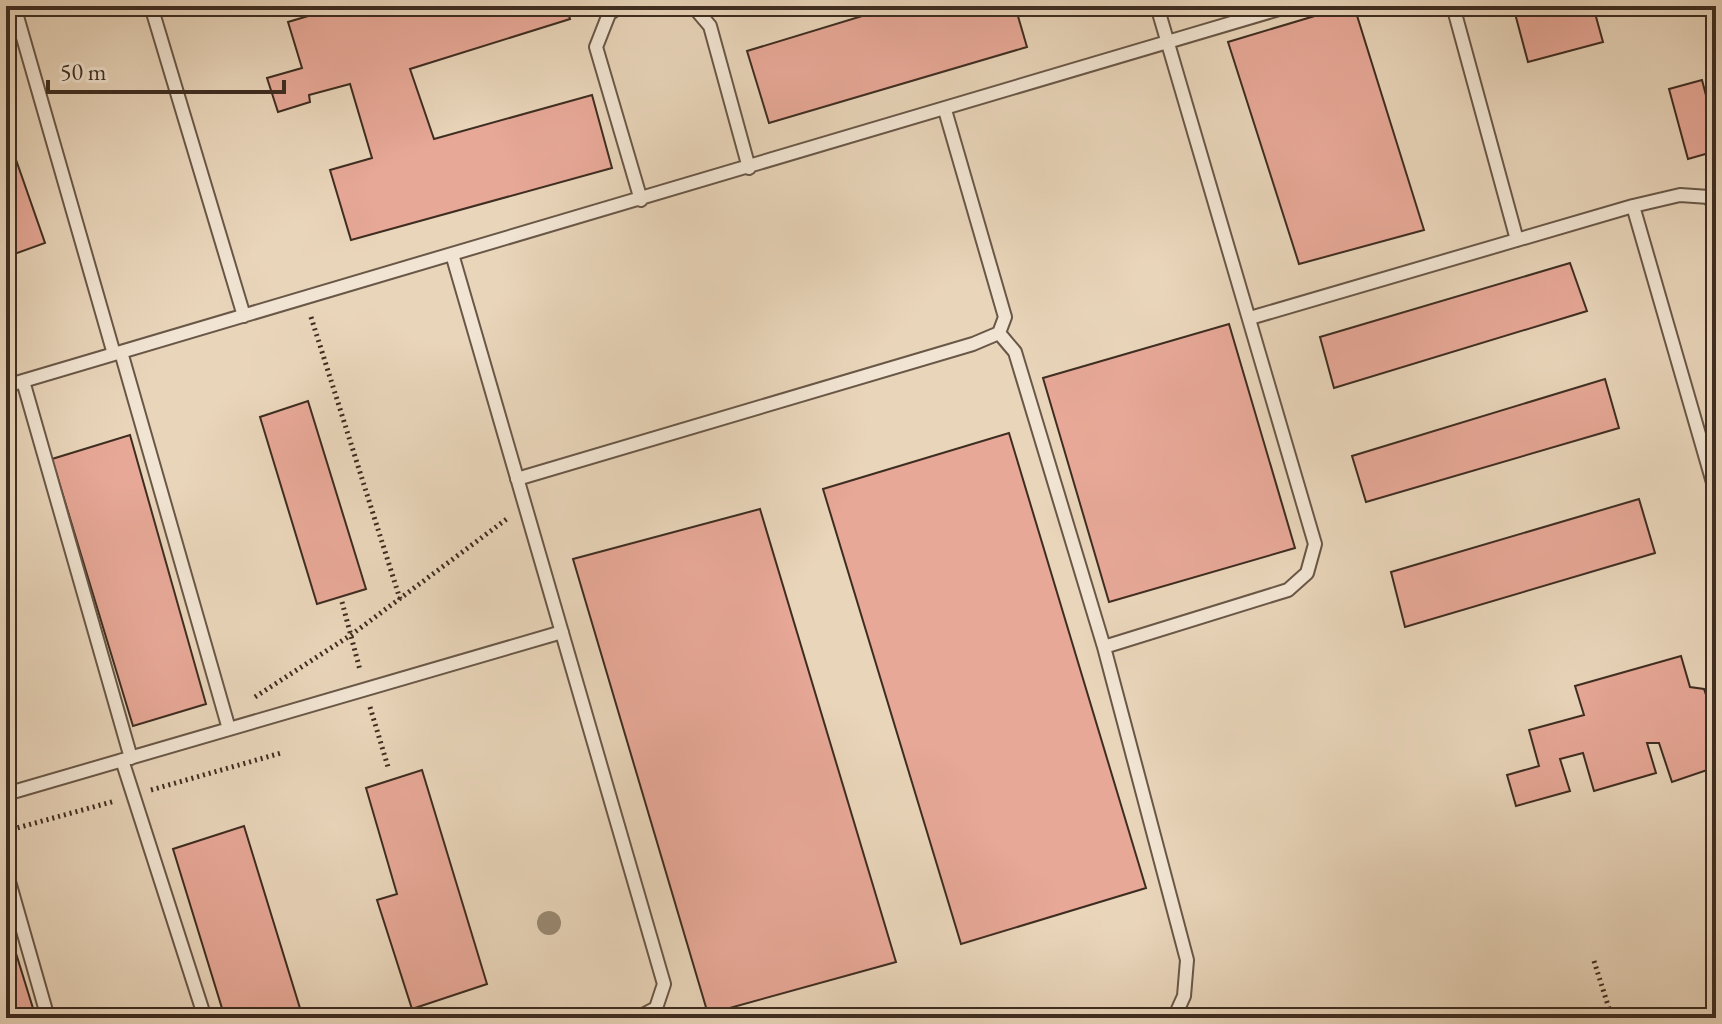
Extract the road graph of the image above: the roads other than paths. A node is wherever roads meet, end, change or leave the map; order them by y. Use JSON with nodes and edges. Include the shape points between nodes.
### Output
{"nodes":[{"id":1,"x":14,"y":6,"type":"edge"},
{"id":2,"x":151,"y":6,"type":"edge"},
{"id":3,"x":620,"y":6,"type":"edge"},
{"id":4,"x":693,"y":6,"type":"edge"},
{"id":5,"x":1157,"y":6,"type":"edge"},
{"id":6,"x":1289,"y":6,"type":"edge"},
{"id":7,"x":1453,"y":6,"type":"edge"},
{"id":8,"x":20,"y":28,"type":"junction"},
{"id":9,"x":6,"y":32,"type":"edge"},
{"id":10,"x":1166,"y":43,"type":"junction"},
{"id":11,"x":945,"y":110,"type":"junction"},
{"id":12,"x":749,"y":168,"type":"junction"},
{"id":13,"x":641,"y":200,"type":"junction"},
{"id":14,"x":1633,"y":206,"type":"junction"},
{"id":15,"x":1716,"y":209,"type":"edge"},
{"id":16,"x":1517,"y":240,"type":"junction"},
{"id":17,"x":452,"y":254,"type":"junction"},
{"id":18,"x":244,"y":316,"type":"junction"},
{"id":19,"x":1250,"y":318,"type":"junction"},
{"id":20,"x":999,"y":333,"type":"junction"},
{"id":21,"x":117,"y":353,"type":"junction"},
{"id":22,"x":23,"y":381,"type":"junction"},
{"id":23,"x":6,"y":386,"type":"edge"},
{"id":24,"x":517,"y":479,"type":"junction"},
{"id":25,"x":1716,"y":493,"type":"edge"},
{"id":26,"x":562,"y":632,"type":"junction"},
{"id":27,"x":1104,"y":647,"type":"junction"},
{"id":28,"x":229,"y":729,"type":"junction"},
{"id":29,"x":127,"y":759,"type":"junction"},
{"id":30,"x":6,"y":794,"type":"edge"},
{"id":31,"x":6,"y":871,"type":"edge"},
{"id":32,"x":660,"y":1013,"type":"edge"},
{"id":33,"x":48,"y":1018,"type":"edge"},
{"id":34,"x":205,"y":1018,"type":"edge"},
{"id":35,"x":637,"y":1018,"type":"edge"},
{"id":36,"x":1174,"y":1018,"type":"edge"}],
"edges":[{"from":1,"to":8,"type":"lane"},
{"from":2,"to":18,"type":"lane"},
{"from":3,"to":13,"type":"lane","via":[[609,14],[596,47]]},
{"from":4,"to":12,"type":"lane","via":[[710,26]]},
{"from":5,"to":10,"type":"lane"},
{"from":6,"to":10,"type":"lane"},
{"from":7,"to":16,"type":"lane"},
{"from":8,"to":9,"type":"lane"},
{"from":8,"to":21,"type":"lane"},
{"from":10,"to":11,"type":"lane"},
{"from":10,"to":19,"type":"lane"},
{"from":11,"to":12,"type":"lane"},
{"from":11,"to":20,"type":"lane","via":[[1005,317]]},
{"from":12,"to":13,"type":"lane"},
{"from":13,"to":17,"type":"lane"},
{"from":14,"to":15,"type":"lane","via":[[1680,195],[1709,197]]},
{"from":14,"to":16,"type":"lane"},
{"from":14,"to":25,"type":"lane"},
{"from":16,"to":19,"type":"lane"},
{"from":17,"to":18,"type":"lane"},
{"from":17,"to":24,"type":"lane"},
{"from":18,"to":21,"type":"lane"},
{"from":19,"to":27,"type":"lane","via":[[1315,544],[1307,573],[1288,590]]},
{"from":20,"to":24,"type":"lane"},
{"from":20,"to":27,"type":"lane","via":[[1015,352]]},
{"from":21,"to":22,"type":"lane"},
{"from":21,"to":28,"type":"lane"},
{"from":22,"to":23,"type":"lane"},
{"from":22,"to":29,"type":"lane"},
{"from":24,"to":26,"type":"lane"},
{"from":26,"to":28,"type":"lane"},
{"from":26,"to":32,"type":"lane","via":[[664,984]]},
{"from":27,"to":36,"type":"lane","via":[[1187,960],[1184,996]]},
{"from":28,"to":29,"type":"lane"},
{"from":29,"to":30,"type":"lane"},
{"from":29,"to":34,"type":"lane"},
{"from":31,"to":33,"type":"lane"},
{"from":32,"to":35,"type":"lane"}]}
